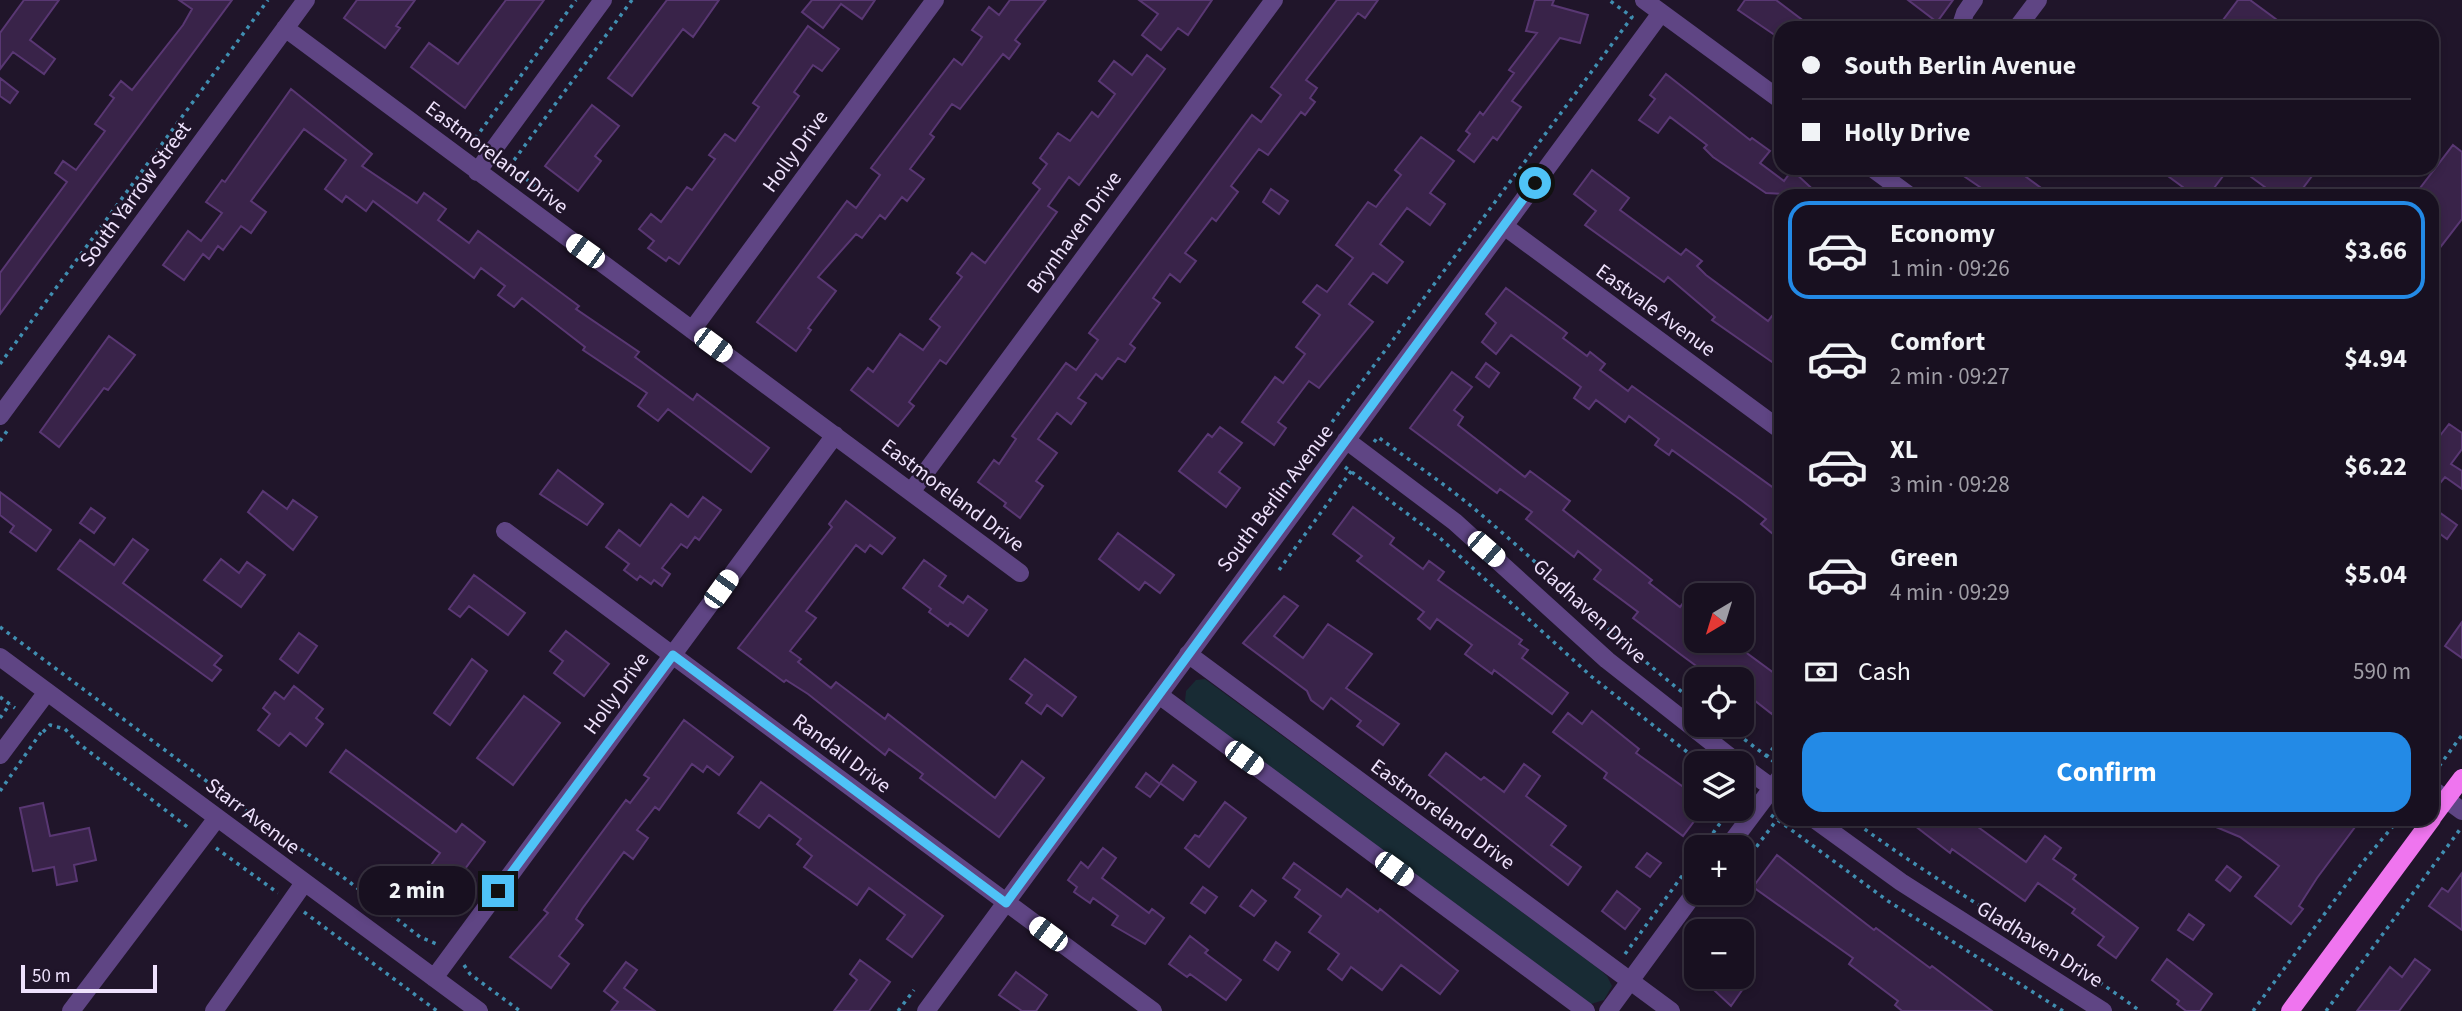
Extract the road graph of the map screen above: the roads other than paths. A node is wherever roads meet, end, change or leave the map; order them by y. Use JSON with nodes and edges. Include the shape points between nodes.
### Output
{"nodes":[{"id":1,"x":306,"y":0,"type":"edge"},
{"id":2,"x":603,"y":0,"type":"edge"},
{"id":3,"x":935,"y":0,"type":"edge"},
{"id":4,"x":1274,"y":0,"type":"edge"},
{"id":5,"x":1644,"y":0,"type":"edge"},
{"id":6,"x":1974,"y":0,"type":"edge"},
{"id":7,"x":2038,"y":0,"type":"edge"},
{"id":8,"x":1661,"y":13,"type":"junction"},
{"id":9,"x":1962,"y":21,"type":"edge"},
{"id":10,"x":2022,"y":21,"type":"edge"},
{"id":11,"x":285,"y":28,"type":"junction"},
{"id":12,"x":1774,"y":96,"type":"edge"},
{"id":13,"x":477,"y":172,"type":"junction"},
{"id":14,"x":1882,"y":175,"type":"edge"},
{"id":15,"x":1900,"y":189,"type":"edge"},
{"id":16,"x":1504,"y":226,"type":"junction"},
{"id":17,"x":692,"y":330,"type":"junction"},
{"id":18,"x":0,"y":416,"type":"edge"},
{"id":19,"x":1774,"y":425,"type":"edge"},
{"id":20,"x":835,"y":435,"type":"junction"},
{"id":21,"x":1346,"y":440,"type":"junction"},
{"id":22,"x":911,"y":492,"type":"junction"},
{"id":23,"x":505,"y":531,"type":"dead end"},
{"id":24,"x":1020,"y":573,"type":"dead end"},
{"id":25,"x":1188,"y":654,"type":"junction"},
{"id":26,"x":673,"y":655,"type":"junction"},
{"id":27,"x":0,"y":657,"type":"edge"},
{"id":28,"x":47,"y":692,"type":"junction"},
{"id":29,"x":1158,"y":695,"type":"junction"},
{"id":30,"x":1723,"y":751,"type":"edge"},
{"id":31,"x":0,"y":755,"type":"edge"},
{"id":32,"x":1754,"y":772,"type":"edge"},
{"id":33,"x":2462,"y":778,"type":"edge"},
{"id":34,"x":1774,"y":784,"type":"edge"},
{"id":35,"x":1774,"y":790,"type":"edge"},
{"id":36,"x":2439,"y":794,"type":"edge"},
{"id":37,"x":2462,"y":811,"type":"edge"},
{"id":38,"x":217,"y":818,"type":"junction"},
{"id":39,"x":1824,"y":826,"type":"edge"},
{"id":40,"x":2426,"y":826,"type":"edge"},
{"id":41,"x":1737,"y":835,"type":"edge"},
{"id":42,"x":304,"y":883,"type":"junction"},
{"id":43,"x":1006,"y":903,"type":"junction"},
{"id":44,"x":1686,"y":905,"type":"edge"},
{"id":45,"x":435,"y":978,"type":"junction"},
{"id":46,"x":1629,"y":981,"type":"junction"},
{"id":47,"x":71,"y":1011,"type":"edge"},
{"id":48,"x":214,"y":1011,"type":"edge"},
{"id":49,"x":479,"y":1011,"type":"edge"},
{"id":50,"x":926,"y":1011,"type":"edge"},
{"id":51,"x":1153,"y":1011,"type":"edge"},
{"id":52,"x":1587,"y":1011,"type":"edge"},
{"id":53,"x":1608,"y":1011,"type":"edge"},
{"id":54,"x":1671,"y":1011,"type":"edge"},
{"id":55,"x":2103,"y":1011,"type":"edge"},
{"id":56,"x":2290,"y":1011,"type":"edge"}],
"edges":[{"from":1,"to":11,"type":"street","name":"South Yarrow Street"},
{"from":2,"to":13,"type":"street"},
{"from":3,"to":17,"type":"street","name":"Holly Drive"},
{"from":4,"to":22,"type":"street","name":"Brynhaven Drive"},
{"from":5,"to":8,"type":"street"},
{"from":6,"to":9,"type":"street"},
{"from":7,"to":10,"type":"street"},
{"from":8,"to":12,"type":"street"},
{"from":8,"to":16,"type":"street","name":"South Berlin Avenue"},
{"from":11,"to":13,"type":"street","name":"Eastmoreland Drive"},
{"from":11,"to":18,"type":"street","name":"South Yarrow Street"},
{"from":13,"to":17,"type":"street","name":"Eastmoreland Drive"},
{"from":14,"to":15,"type":"street"},
{"from":16,"to":19,"type":"street","name":"Eastvale Avenue"},
{"from":16,"to":21,"type":"street","name":"South Berlin Avenue"},
{"from":17,"to":20,"type":"street","name":"Eastmoreland Drive"},
{"from":20,"to":22,"type":"street","name":"Eastmoreland Drive"},
{"from":20,"to":26,"type":"street","name":"Holly Drive"},
{"from":21,"to":25,"type":"street","name":"South Berlin Avenue"},
{"from":21,"to":30,"type":"street","name":"Gladhaven Drive","via":[[1455,522],[1607,660]]},
{"from":22,"to":24,"type":"street","name":"Eastmoreland Drive"},
{"from":23,"to":26,"type":"street","name":"Randall Drive"},
{"from":25,"to":29,"type":"street","name":"South Berlin Avenue"},
{"from":25,"to":46,"type":"street","name":"Eastmoreland Drive"},
{"from":26,"to":43,"type":"street","name":"Randall Drive"},
{"from":26,"to":45,"type":"street","name":"Holly Drive"},
{"from":27,"to":28,"type":"street","name":"Starr Avenue"},
{"from":28,"to":31,"type":"street"},
{"from":28,"to":38,"type":"street","name":"Starr Avenue"},
{"from":29,"to":43,"type":"street","name":"South Berlin Avenue"},
{"from":29,"to":52,"type":"street"},
{"from":32,"to":34,"type":"street","name":"Gladhaven Drive"},
{"from":33,"to":36,"type":"main road"},
{"from":35,"to":41,"type":"street"},
{"from":36,"to":37,"type":"street"},
{"from":38,"to":42,"type":"street","name":"Starr Avenue"},
{"from":38,"to":47,"type":"street"},
{"from":39,"to":55,"type":"street","name":"Gladhaven Drive","via":[[1895,878]]},
{"from":40,"to":56,"type":"main road"},
{"from":42,"to":45,"type":"street","name":"Starr Avenue"},
{"from":42,"to":48,"type":"street"},
{"from":43,"to":50,"type":"street","name":"South Berlin Avenue"},
{"from":43,"to":51,"type":"street","name":"Randall Drive"},
{"from":44,"to":46,"type":"street"},
{"from":45,"to":49,"type":"street","name":"Starr Avenue"},
{"from":46,"to":53,"type":"street"},
{"from":46,"to":54,"type":"street","name":"Eastmoreland Drive"}]}
